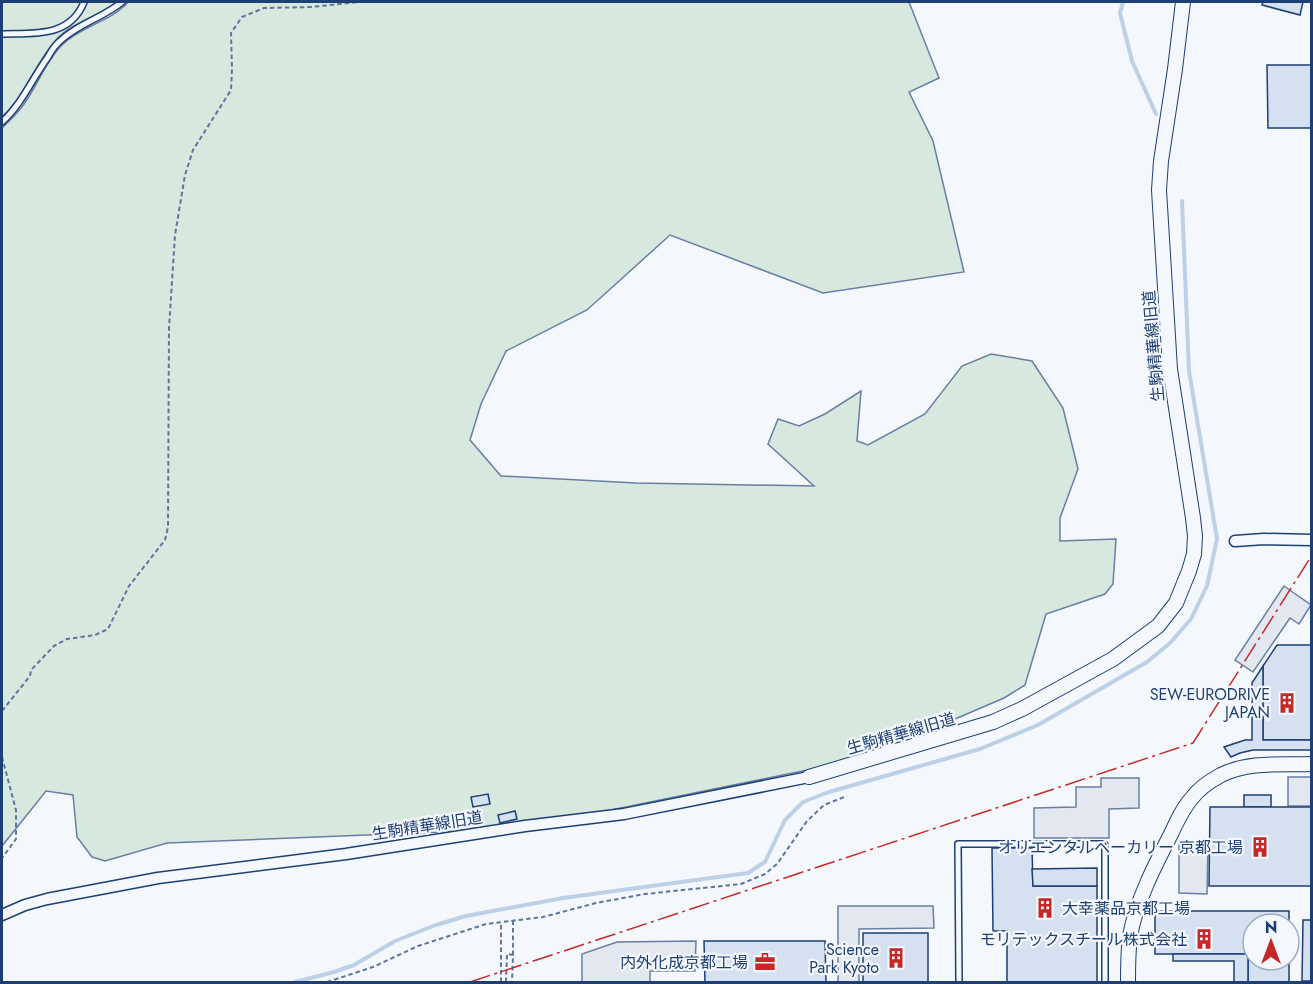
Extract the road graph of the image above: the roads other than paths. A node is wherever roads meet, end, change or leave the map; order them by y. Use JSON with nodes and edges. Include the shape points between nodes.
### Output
{"nodes":[{"id":1,"x":84,"y":2,"type":"edge"},
{"id":2,"x":122,"y":2,"type":"edge"},
{"id":3,"x":1183,"y":2,"type":"edge"},
{"id":4,"x":2,"y":34,"type":"edge"},
{"id":5,"x":2,"y":122,"type":"edge"},
{"id":6,"x":1311,"y":540,"type":"edge"},
{"id":7,"x":1235,"y":541,"type":"dead end"},
{"id":8,"x":1311,"y":764,"type":"edge"},
{"id":9,"x":809,"y":777,"type":"joint"},
{"id":10,"x":2,"y":915,"type":"edge"},
{"id":11,"x":958,"y":982,"type":"edge"},
{"id":12,"x":1105,"y":982,"type":"edge"},
{"id":13,"x":1128,"y":982,"type":"edge"}],
"edges":[{"from":1,"to":4,"type":"lane","via":[[72,19],[60,27],[32,34]]},
{"from":2,"to":5,"type":"lane","via":[[58,43],[20,102]]},
{"from":3,"to":9,"type":"street","name":"生駒精華線旧道","via":[[1159,190],[1170,369],[1195,536],[1190,572],[1176,603],[1158,626],[1113,659],[1022,709],[964,732]]},
{"from":6,"to":7,"type":"street"},
{"from":8,"to":13,"type":"street","via":[[1236,769],[1212,780],[1193,795],[1153,868],[1134,920]]},
{"from":9,"to":10,"type":"street","name":"生駒精華線旧道","via":[[624,814],[159,878],[46,899]]},
{"from":11,"to":12,"type":"lane","via":[[958,844],[1105,844]]}]}
